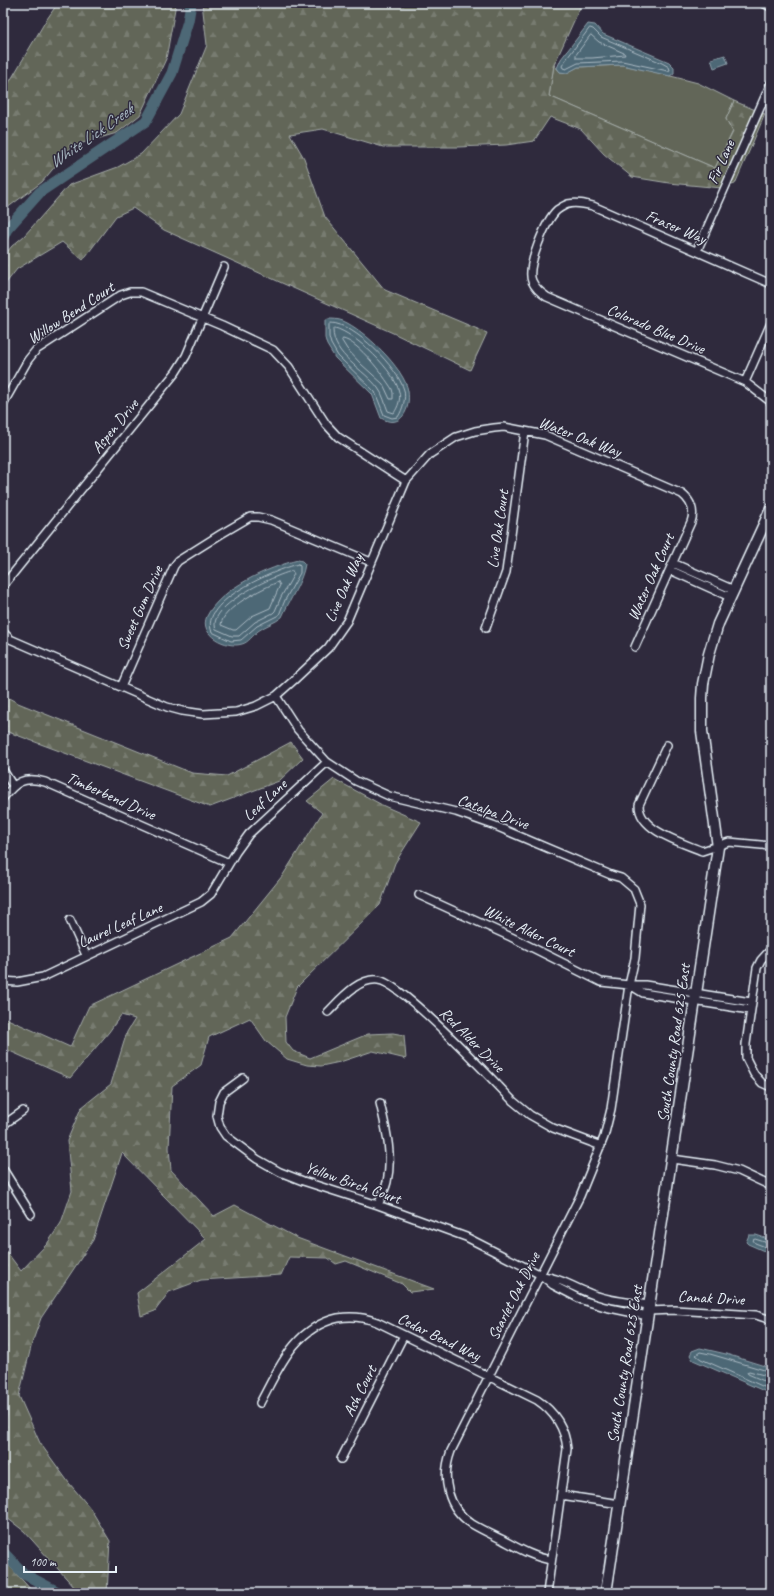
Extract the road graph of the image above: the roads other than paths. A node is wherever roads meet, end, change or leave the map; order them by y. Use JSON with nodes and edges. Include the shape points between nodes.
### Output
{"nodes":[{"id":1,"x":763,"y":3,"type":"edge"},
{"id":2,"x":771,"y":7,"type":"edge"},
{"id":3,"x":771,"y":83,"type":"edge"},
{"id":4,"x":697,"y":251,"type":"junction"},
{"id":5,"x":224,"y":267,"type":"dead end"},
{"id":6,"x":532,"y":281,"type":"joint"},
{"id":7,"x":771,"y":284,"type":"edge"},
{"id":8,"x":201,"y":318,"type":"junction"},
{"id":9,"x":771,"y":323,"type":"edge"},
{"id":10,"x":745,"y":382,"type":"junction"},
{"id":11,"x":771,"y":402,"type":"edge"},
{"id":12,"x":3,"y":404,"type":"edge"},
{"id":13,"x":525,"y":431,"type":"junction"},
{"id":14,"x":406,"y":481,"type":"junction"},
{"id":15,"x":400,"y":493,"type":"joint"},
{"id":16,"x":771,"y":509,"type":"edge"},
{"id":17,"x":692,"y":518,"type":"joint"},
{"id":18,"x":371,"y":562,"type":"junction"},
{"id":19,"x":673,"y":563,"type":"junction"},
{"id":20,"x":670,"y":570,"type":"junction"},
{"id":21,"x":3,"y":586,"type":"edge"},
{"id":22,"x":732,"y":593,"type":"junction"},
{"id":23,"x":486,"y":628,"type":"dead end"},
{"id":24,"x":3,"y":632,"type":"edge"},
{"id":25,"x":636,"y":648,"type":"dead end"},
{"id":26,"x":121,"y":686,"type":"junction"},
{"id":27,"x":276,"y":696,"type":"junction"},
{"id":28,"x":667,"y":745,"type":"dead end"},
{"id":29,"x":327,"y":762,"type":"junction"},
{"id":30,"x":3,"y":770,"type":"edge"},
{"id":31,"x":13,"y":786,"type":"junction"},
{"id":32,"x":3,"y":798,"type":"edge"},
{"id":33,"x":771,"y":846,"type":"edge"},
{"id":34,"x":718,"y":847,"type":"junction"},
{"id":35,"x":229,"y":863,"type":"junction"},
{"id":36,"x":419,"y":895,"type":"dead end"},
{"id":37,"x":70,"y":920,"type":"dead end"},
{"id":38,"x":771,"y":949,"type":"edge"},
{"id":39,"x":86,"y":955,"type":"junction"},
{"id":40,"x":3,"y":981,"type":"edge"},
{"id":41,"x":629,"y":985,"type":"junction"},
{"id":42,"x":695,"y":998,"type":"junction"},
{"id":43,"x":751,"y":1002,"type":"junction"},
{"id":44,"x":750,"y":1010,"type":"junction"},
{"id":45,"x":328,"y":1012,"type":"dead end"},
{"id":46,"x":243,"y":1078,"type":"dead end"},
{"id":47,"x":771,"y":1087,"type":"edge"},
{"id":48,"x":380,"y":1103,"type":"dead end"},
{"id":49,"x":22,"y":1111,"type":"dead end"},
{"id":50,"x":3,"y":1125,"type":"edge"},
{"id":51,"x":601,"y":1146,"type":"junction"},
{"id":52,"x":672,"y":1159,"type":"junction"},
{"id":53,"x":3,"y":1169,"type":"edge"},
{"id":54,"x":771,"y":1186,"type":"edge"},
{"id":55,"x":378,"y":1205,"type":"junction"},
{"id":56,"x":31,"y":1214,"type":"dead end"},
{"id":57,"x":541,"y":1276,"type":"junction"},
{"id":58,"x":648,"y":1311,"type":"junction"},
{"id":59,"x":771,"y":1320,"type":"edge"},
{"id":60,"x":404,"y":1335,"type":"junction"},
{"id":61,"x":489,"y":1376,"type":"junction"},
{"id":62,"x":260,"y":1403,"type":"dead end"},
{"id":63,"x":341,"y":1460,"type":"dead end"},
{"id":64,"x":561,"y":1495,"type":"junction"},
{"id":65,"x":620,"y":1504,"type":"junction"},
{"id":66,"x":551,"y":1560,"type":"junction"},
{"id":67,"x":547,"y":1593,"type":"edge"},
{"id":68,"x":606,"y":1593,"type":"edge"}],
"edges":[{"from":1,"to":2,"type":"street"},
{"from":3,"to":4,"type":"street","name":"Fir Lane"},
{"from":4,"to":6,"type":"street","name":"Fraser Way","via":[[593,206],[568,204],[550,219],[533,258],[530,270]]},
{"from":4,"to":7,"type":"street","name":"Fraser Way"},
{"from":5,"to":8,"type":"street","name":"Aspen Drive"},
{"from":6,"to":10,"type":"street","name":"Colorado Blue Drive","via":[[537,290],[547,297]]},
{"from":8,"to":12,"type":"street","name":"Willow Bend Court","via":[[146,294],[136,292],[121,295],[36,350]]},
{"from":8,"to":14,"type":"street","name":"Willow Bend Court","via":[[268,347],[279,355],[326,424],[338,437]]},
{"from":8,"to":21,"type":"street","name":"Aspen Drive","via":[[186,356],[176,372]]},
{"from":9,"to":10,"type":"street"},
{"from":10,"to":11,"type":"street","name":"Colorado Blue Drive"},
{"from":13,"to":14,"type":"street","name":"Water Oak Way","via":[[504,427],[456,437],[430,454]]},
{"from":13,"to":17,"type":"street","name":"Water Oak Way","via":[[545,435],[682,494],[692,506]]},
{"from":13,"to":23,"type":"street","name":"Live Oak Court","via":[[506,572]]},
{"from":14,"to":15,"type":"street","name":"Water Oak Way"},
{"from":15,"to":18,"type":"street","name":"Live Oak Way"},
{"from":16,"to":22,"type":"street","name":"South County Road 625 East"},
{"from":17,"to":19,"type":"street","name":"Water Oak Court"},
{"from":18,"to":26,"type":"street","name":"Sweet Gum Drive","via":[[271,520],[250,517],[178,560]]},
{"from":18,"to":27,"type":"street","name":"Live Oak Way","via":[[342,631],[328,648]]},
{"from":19,"to":20,"type":"street","name":"Water Oak Court"},
{"from":19,"to":22,"type":"street"},
{"from":20,"to":22,"type":"street"},
{"from":20,"to":25,"type":"street","name":"Water Oak Court"},
{"from":22,"to":34,"type":"street","name":"South County Road 625 East","via":[[713,639],[705,669],[702,698],[702,731]]},
{"from":24,"to":26,"type":"street","via":[[10,639]]},
{"from":26,"to":27,"type":"street","via":[[167,707],[203,714],[246,709]]},
{"from":27,"to":29,"type":"street","name":"Catalpa Drive","via":[[298,730]]},
{"from":28,"to":34,"type":"street","via":[[641,801],[641,815],[648,826],[656,831],[702,852]]},
{"from":29,"to":35,"type":"street","name":"Leaf Lane","via":[[249,834]]},
{"from":29,"to":41,"type":"street","name":"Catalpa Drive","via":[[356,781],[389,796],[456,812],[485,822],[626,881],[637,894],[640,904],[635,958]]},
{"from":30,"to":31,"type":"street"},
{"from":31,"to":32,"type":"street"},
{"from":31,"to":35,"type":"street","name":"Timberbend Drive","via":[[25,780],[45,782]]},
{"from":33,"to":34,"type":"street","via":[[730,842]]},
{"from":34,"to":42,"type":"street","name":"South County Road 625 East"},
{"from":35,"to":39,"type":"street","name":"Laurel Leaf Lane","via":[[211,894],[201,902]]},
{"from":36,"to":41,"type":"street","name":"White Alder Court","via":[[601,982]]},
{"from":37,"to":39,"type":"street"},
{"from":38,"to":43,"type":"street","via":[[757,968]]},
{"from":39,"to":40,"type":"street","name":"Laurel Leaf Lane","via":[[43,977],[17,982]]},
{"from":41,"to":42,"type":"street","name":"White Alder Court","via":[[643,993]]},
{"from":41,"to":51,"type":"street","name":"Scarlet Oak Drive","via":[[611,1109]]},
{"from":42,"to":43,"type":"street"},
{"from":42,"to":44,"type":"street"},
{"from":42,"to":52,"type":"street","name":"South County Road 625 East"},
{"from":43,"to":44,"type":"street"},
{"from":44,"to":47,"type":"street","via":[[746,1058],[754,1074],[762,1083]]},
{"from":45,"to":51,"type":"street","name":"Red Alder Drive","via":[[360,984],[376,980],[388,983],[413,1002],[530,1115],[553,1128]]},
{"from":46,"to":55,"type":"street","name":"Yellow Birch Court","via":[[227,1088],[219,1102],[218,1122],[226,1136],[280,1172]]},
{"from":48,"to":55,"type":"street","via":[[388,1136],[388,1164],[387,1182]]},
{"from":49,"to":50,"type":"street"},
{"from":51,"to":57,"type":"street","name":"Scarlet Oak Drive"},
{"from":52,"to":54,"type":"street","via":[[721,1166],[739,1171]]},
{"from":52,"to":58,"type":"street","name":"South County Road 625 East"},
{"from":53,"to":56,"type":"street"},
{"from":55,"to":57,"type":"street","name":"Yellow Birch Court","via":[[466,1237]]},
{"from":57,"to":58,"type":"street","name":"Yellow Birch Court","via":[[556,1278],[588,1293]]},
{"from":57,"to":58,"type":"street","name":"Yellow Birch Court","via":[[582,1300],[605,1307]]},
{"from":57,"to":61,"type":"street","name":"Scarlet Oak Drive"},
{"from":58,"to":59,"type":"street","name":"Canak Drive","via":[[756,1315]]},
{"from":58,"to":65,"type":"street","name":"South County Road 625 East"},
{"from":60,"to":61,"type":"street","name":"Cedar Bend Way"},
{"from":60,"to":62,"type":"street","name":"Cedar Bend Way","via":[[362,1317],[341,1318],[321,1324],[303,1335],[289,1350]]},
{"from":60,"to":63,"type":"street","name":"Ash Court"},
{"from":61,"to":64,"type":"street","name":"Cedar Bend Way","via":[[545,1405],[558,1420],[563,1429],[567,1449]]},
{"from":61,"to":66,"type":"street","name":"Scarlet Oak Drive","via":[[448,1460],[448,1494],[458,1511],[472,1524],[528,1553]]},
{"from":64,"to":65,"type":"street"},
{"from":64,"to":66,"type":"street","name":"Cedar Bend Way"},
{"from":65,"to":68,"type":"street","name":"South County Road 625 East"},
{"from":66,"to":67,"type":"street","name":"Cedar Bend Way"}]}
